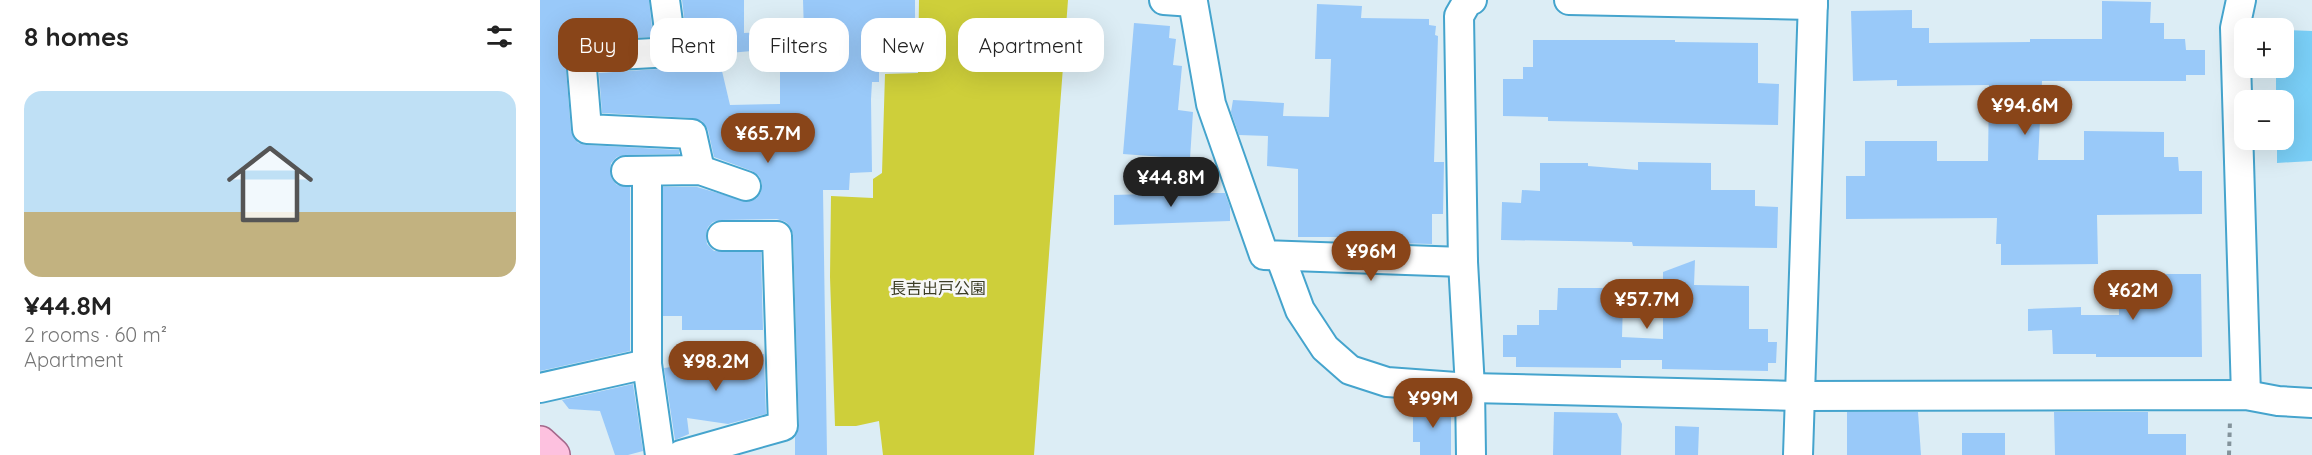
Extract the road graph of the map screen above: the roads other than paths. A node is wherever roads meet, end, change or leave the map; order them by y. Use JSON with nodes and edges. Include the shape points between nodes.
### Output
{"nodes":[{"id":1,"x":665,"y":0,"type":"edge"},
{"id":2,"x":1164,"y":0,"type":"edge"},
{"id":3,"x":1472,"y":0,"type":"edge"},
{"id":4,"x":1569,"y":0,"type":"edge"},
{"id":5,"x":2241,"y":0,"type":"edge"},
{"id":6,"x":1813,"y":2,"type":"edge"},
{"id":7,"x":700,"y":170,"type":"junction"},
{"id":8,"x":746,"y":186,"type":"dead end"},
{"id":9,"x":722,"y":236,"type":"dead end"},
{"id":10,"x":1280,"y":256,"type":"junction"},
{"id":11,"x":1463,"y":262,"type":"junction"},
{"id":12,"x":647,"y":364,"type":"junction"},
{"id":13,"x":540,"y":388,"type":"edge"},
{"id":14,"x":1470,"y":388,"type":"junction"},
{"id":15,"x":1798,"y":396,"type":"junction"},
{"id":16,"x":2312,"y":403,"type":"edge"},
{"id":17,"x":2238,"y":404,"type":"junction"},
{"id":18,"x":540,"y":443,"type":"edge"},
{"id":19,"x":553,"y":455,"type":"edge"},
{"id":20,"x":660,"y":455,"type":"edge"},
{"id":21,"x":681,"y":455,"type":"edge"},
{"id":22,"x":1471,"y":455,"type":"edge"},
{"id":23,"x":1798,"y":455,"type":"edge"}],
"edges":[{"from":1,"to":7,"type":"street","via":[[672,52],[581,57],[587,129],[693,134]]},
{"from":2,"to":10,"type":"street","via":[[1193,2],[1211,104],[1264,255]]},
{"from":3,"to":11,"type":"street","via":[[1459,16]]},
{"from":4,"to":6,"type":"street"},
{"from":5,"to":17,"type":"street","via":[[2235,28]]},
{"from":6,"to":15,"type":"street"},
{"from":7,"to":8,"type":"street"},
{"from":7,"to":12,"type":"street","via":[[636,172]]},
{"from":9,"to":21,"type":"street","via":[[777,236],[783,426]]},
{"from":10,"to":11,"type":"street"},
{"from":10,"to":14,"type":"street","via":[[1300,310],[1325,348],[1350,370],[1387,382]]},
{"from":11,"to":14,"type":"street"},
{"from":12,"to":13,"type":"street"},
{"from":12,"to":20,"type":"street"},
{"from":14,"to":15,"type":"street"},
{"from":14,"to":22,"type":"street"},
{"from":15,"to":17,"type":"street"},
{"from":15,"to":23,"type":"street"},
{"from":16,"to":17,"type":"street"},
{"from":18,"to":19,"type":"main road"}]}
